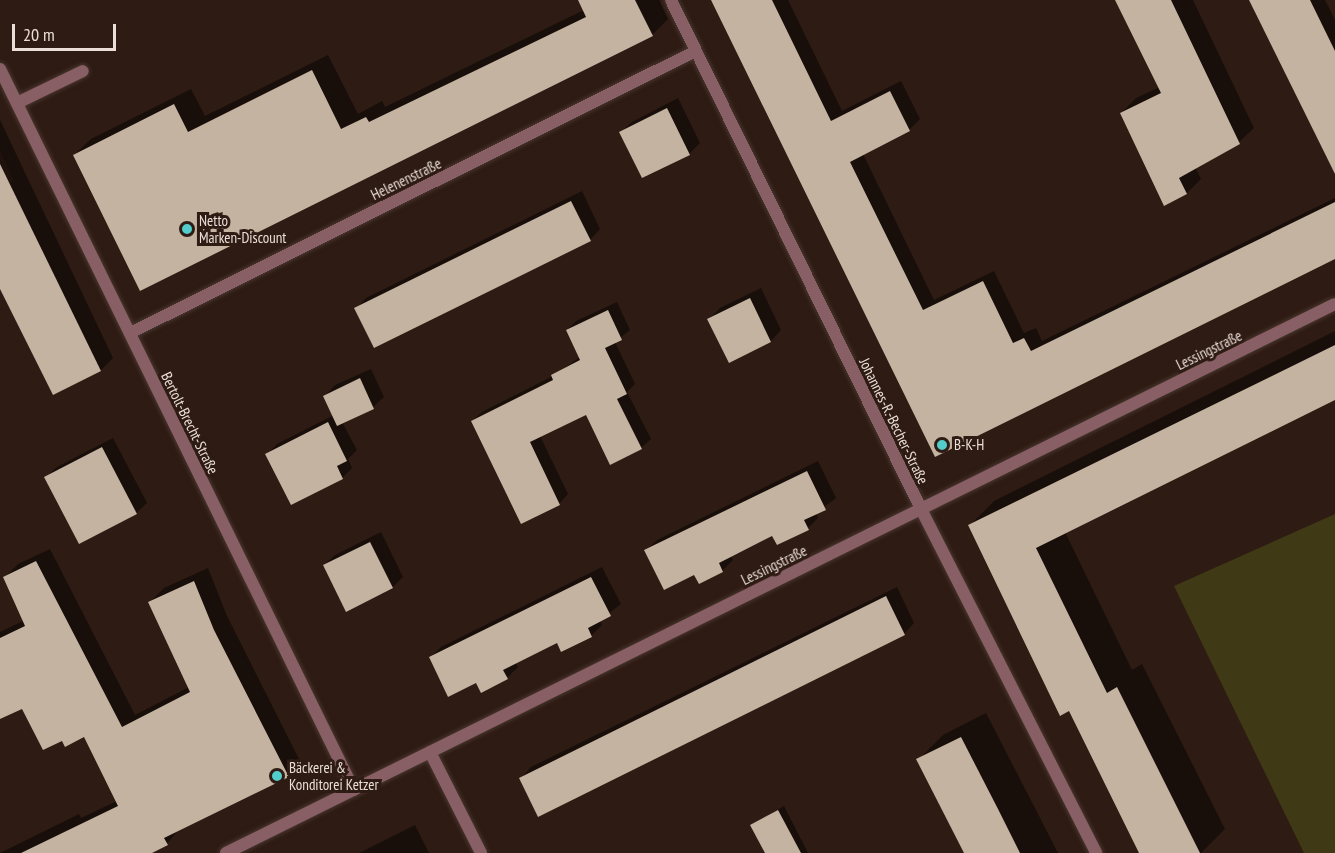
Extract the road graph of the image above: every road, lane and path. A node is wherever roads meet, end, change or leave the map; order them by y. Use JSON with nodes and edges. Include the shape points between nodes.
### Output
{"nodes":[{"id":1,"x":671,"y":0,"type":"edge"},
{"id":2,"x":696,"y":51,"type":"junction"},
{"id":3,"x":0,"y":69,"type":"edge"},
{"id":4,"x":83,"y":71,"type":"dead end"},
{"id":5,"x":4,"y":85,"type":"edge"},
{"id":6,"x":17,"y":103,"type":"junction"},
{"id":7,"x":1335,"y":304,"type":"edge"},
{"id":8,"x":130,"y":333,"type":"junction"},
{"id":9,"x":921,"y":509,"type":"junction"},
{"id":10,"x":430,"y":752,"type":"junction"},
{"id":11,"x":354,"y":790,"type":"junction"},
{"id":12,"x":226,"y":853,"type":"edge"},
{"id":13,"x":481,"y":853,"type":"edge"},
{"id":14,"x":1096,"y":853,"type":"edge"}],
"edges":[{"from":1,"to":2,"type":"street","name":"Johannes-R.-Becher-Straße"},
{"from":2,"to":8,"type":"street","name":"Helenenstraße"},
{"from":2,"to":9,"type":"street","name":"Johannes-R.-Becher-Straße"},
{"from":3,"to":5,"type":"street","name":"Bertolt-Brecht-Straße"},
{"from":4,"to":6,"type":"street"},
{"from":5,"to":6,"type":"street","name":"Bertolt-Brecht-Straße"},
{"from":6,"to":8,"type":"street","name":"Bertolt-Brecht-Straße"},
{"from":7,"to":9,"type":"street","name":"Lessingstraße"},
{"from":8,"to":11,"type":"street","name":"Bertolt-Brecht-Straße"},
{"from":9,"to":10,"type":"street","name":"Lessingstraße"},
{"from":9,"to":14,"type":"street","name":"Johannes-R.-Becher-Straße"},
{"from":10,"to":11,"type":"street","name":"Lessingstraße"},
{"from":10,"to":13,"type":"street"},
{"from":11,"to":12,"type":"street","name":"Lessingstraße"}]}
